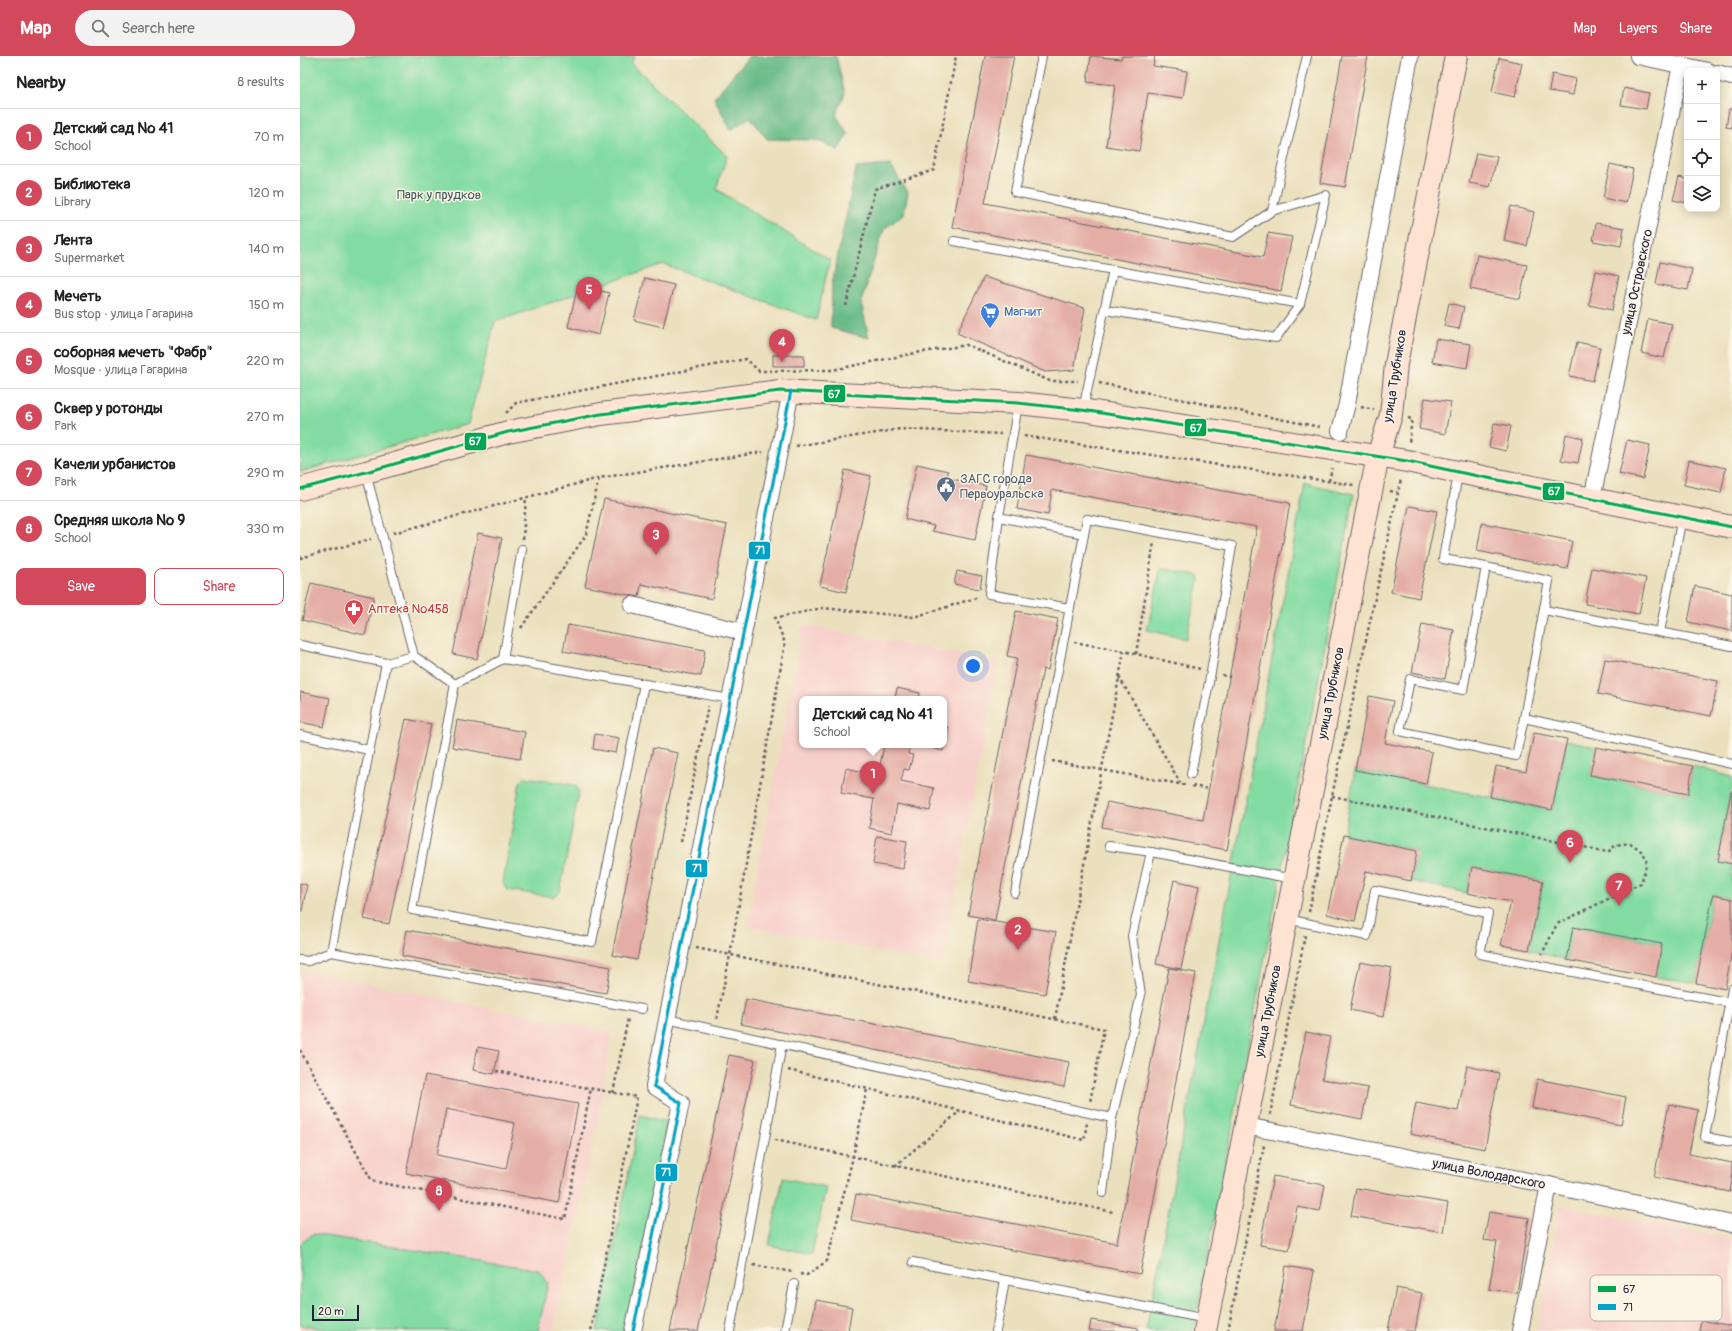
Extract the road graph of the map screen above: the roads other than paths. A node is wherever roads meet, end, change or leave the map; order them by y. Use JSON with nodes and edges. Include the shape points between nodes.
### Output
{"nodes":[{"id":1,"x":1042,"y":56,"type":"edge"},
{"id":2,"x":1307,"y":56,"type":"edge"},
{"id":3,"x":1410,"y":56,"type":"edge"},
{"id":4,"x":1456,"y":56,"type":"edge"},
{"id":5,"x":1638,"y":56,"type":"edge"},
{"id":6,"x":1681,"y":65,"type":"junction"},
{"id":7,"x":1694,"y":68,"type":"edge"},
{"id":8,"x":1720,"y":74,"type":"edge"},
{"id":9,"x":1732,"y":77,"type":"edge"},
{"id":10,"x":1272,"y":211,"type":"junction"},
{"id":11,"x":954,"y":241,"type":"dead end"},
{"id":12,"x":1113,"y":270,"type":"junction"},
{"id":13,"x":1300,"y":304,"type":"junction"},
{"id":14,"x":1105,"y":310,"type":"junction"},
{"id":15,"x":791,"y":391,"type":"junction"},
{"id":16,"x":1018,"y":403,"type":"junction"},
{"id":17,"x":1082,"y":410,"type":"junction"},
{"id":18,"x":1340,"y":431,"type":"dead end"},
{"id":19,"x":1378,"y":456,"type":"junction"},
{"id":20,"x":366,"y":472,"type":"junction"},
{"id":21,"x":1458,"y":472,"type":"junction"},
{"id":22,"x":300,"y":489,"type":"edge"},
{"id":23,"x":1592,"y":499,"type":"junction"},
{"id":24,"x":999,"y":517,"type":"junction"},
{"id":25,"x":1682,"y":517,"type":"junction"},
{"id":26,"x":1732,"y":527,"type":"edge"},
{"id":27,"x":1084,"y":534,"type":"junction"},
{"id":28,"x":522,"y":549,"type":"road end"},
{"id":29,"x":1486,"y":567,"type":"junction"},
{"id":30,"x":632,"y":606,"type":"dead end"},
{"id":31,"x":1069,"y":608,"type":"junction"},
{"id":32,"x":1544,"y":610,"type":"junction"},
{"id":33,"x":743,"y":632,"type":"junction"},
{"id":34,"x":1660,"y":632,"type":"junction"},
{"id":35,"x":300,"y":645,"type":"edge"},
{"id":36,"x":1732,"y":646,"type":"edge"},
{"id":37,"x":414,"y":656,"type":"junction"},
{"id":38,"x":503,"y":659,"type":"junction"},
{"id":39,"x":386,"y":663,"type":"junction"},
{"id":40,"x":454,"y":684,"type":"junction"},
{"id":41,"x":644,"y":684,"type":"junction"},
{"id":42,"x":730,"y":699,"type":"junction"},
{"id":43,"x":1524,"y":718,"type":"junction"},
{"id":44,"x":300,"y":735,"type":"edge"},
{"id":45,"x":370,"y":750,"type":"junction"},
{"id":46,"x":1732,"y":764,"type":"edge"},
{"id":47,"x":1191,"y":774,"type":"dead end"},
{"id":48,"x":1109,"y":846,"type":"dead end"},
{"id":49,"x":1150,"y":852,"type":"junction"},
{"id":50,"x":1294,"y":879,"type":"junction"},
{"id":51,"x":1015,"y":893,"type":"dead end"},
{"id":52,"x":1286,"y":919,"type":"junction"},
{"id":53,"x":331,"y":952,"type":"junction"},
{"id":54,"x":300,"y":960,"type":"edge"},
{"id":55,"x":1732,"y":989,"type":"edge"},
{"id":56,"x":1731,"y":1003,"type":"edge"},
{"id":57,"x":642,"y":1009,"type":"dead end"},
{"id":58,"x":667,"y":1019,"type":"junction"},
{"id":59,"x":782,"y":1044,"type":"junction"},
{"id":60,"x":1112,"y":1118,"type":"junction"},
{"id":61,"x":1246,"y":1126,"type":"junction"},
{"id":62,"x":1732,"y":1142,"type":"edge"},
{"id":63,"x":1550,"y":1185,"type":"junction"},
{"id":64,"x":1103,"y":1193,"type":"dead end"},
{"id":65,"x":1732,"y":1224,"type":"edge"},
{"id":66,"x":913,"y":1262,"type":"dead end"},
{"id":67,"x":1005,"y":1280,"type":"junction"},
{"id":68,"x":794,"y":1284,"type":"dead end"},
{"id":69,"x":1207,"y":1325,"type":"edge"},
{"id":70,"x":633,"y":1331,"type":"edge"},
{"id":71,"x":730,"y":1331,"type":"edge"},
{"id":72,"x":785,"y":1331,"type":"edge"},
{"id":73,"x":996,"y":1331,"type":"edge"},
{"id":74,"x":1520,"y":1331,"type":"edge"}],
"edges":[{"from":1,"to":10,"type":"lane","via":[[1015,192],[1233,237]]},
{"from":2,"to":10,"type":"lane"},
{"from":3,"to":18,"type":"street"},
{"from":4,"to":19,"type":"street","name":"улица Трубников","via":[[1396,364],[1391,415]]},
{"from":5,"to":6,"type":"street"},
{"from":6,"to":7,"type":"street"},
{"from":6,"to":23,"type":"street","name":"улица Островского"},
{"from":8,"to":9,"type":"street"},
{"from":10,"to":13,"type":"lane","via":[[1326,195]]},
{"from":11,"to":12,"type":"lane"},
{"from":12,"to":13,"type":"lane"},
{"from":12,"to":14,"type":"lane"},
{"from":13,"to":14,"type":"lane","via":[[1276,338]]},
{"from":14,"to":17,"type":"lane"},
{"from":15,"to":16,"type":"street"},
{"from":15,"to":20,"type":"street","via":[[601,414],[508,432]]},
{"from":15,"to":33,"type":"street"},
{"from":16,"to":17,"type":"street"},
{"from":16,"to":24,"type":"lane"},
{"from":17,"to":19,"type":"street"},
{"from":19,"to":21,"type":"street"},
{"from":19,"to":50,"type":"street","name":"улица Трубников"},
{"from":20,"to":22,"type":"street"},
{"from":20,"to":37,"type":"lane"},
{"from":21,"to":23,"type":"street"},
{"from":21,"to":29,"type":"lane","via":[[1443,559]]},
{"from":23,"to":25,"type":"street"},
{"from":24,"to":27,"type":"lane"},
{"from":24,"to":31,"type":"lane","via":[[989,594]]},
{"from":25,"to":26,"type":"street"},
{"from":25,"to":34,"type":"lane"},
{"from":27,"to":31,"type":"lane"},
{"from":27,"to":47,"type":"lane","via":[[1087,519],[1232,546]]},
{"from":28,"to":38,"type":"lane"},
{"from":29,"to":32,"type":"lane","via":[[1550,580]]},
{"from":29,"to":43,"type":"lane","via":[[1463,690],[1410,679],[1400,731],[1516,756]]},
{"from":30,"to":33,"type":"street"},
{"from":31,"to":51,"type":"lane"},
{"from":32,"to":34,"type":"lane"},
{"from":32,"to":43,"type":"lane"},
{"from":33,"to":42,"type":"street"},
{"from":34,"to":36,"type":"lane"},
{"from":35,"to":39,"type":"lane"},
{"from":37,"to":39,"type":"lane"},
{"from":37,"to":40,"type":"lane"},
{"from":38,"to":40,"type":"lane"},
{"from":38,"to":41,"type":"lane"},
{"from":39,"to":45,"type":"lane"},
{"from":40,"to":41,"type":"lane","via":[[412,910],[592,942]]},
{"from":41,"to":42,"type":"lane"},
{"from":42,"to":58,"type":"street"},
{"from":43,"to":46,"type":"lane"},
{"from":44,"to":45,"type":"lane"},
{"from":45,"to":53,"type":"lane"},
{"from":48,"to":49,"type":"lane"},
{"from":49,"to":50,"type":"lane"},
{"from":49,"to":60,"type":"lane","via":[[1132,936],[1141,995]]},
{"from":50,"to":52,"type":"street","name":"улица Трубников"},
{"from":52,"to":56,"type":"lane","via":[[1367,936],[1375,890],[1488,913],[1480,954]]},
{"from":52,"to":61,"type":"street","name":"улица Трубников"},
{"from":53,"to":54,"type":"lane","via":[[308,961]]},
{"from":53,"to":57,"type":"lane"},
{"from":55,"to":56,"type":"lane"},
{"from":56,"to":62,"type":"lane","via":[[1705,1137]]},
{"from":58,"to":59,"type":"lane"},
{"from":58,"to":70,"type":"street","via":[[654,1086],[681,1102]]},
{"from":59,"to":60,"type":"lane"},
{"from":59,"to":71,"type":"lane"},
{"from":60,"to":64,"type":"lane"},
{"from":61,"to":63,"type":"street","name":"улица Володарского"},
{"from":61,"to":69,"type":"street","name":"улица Трубников"},
{"from":63,"to":65,"type":"street","name":"улица Володарского"},
{"from":63,"to":74,"type":"street"},
{"from":66,"to":67,"type":"lane"},
{"from":67,"to":69,"type":"lane"},
{"from":67,"to":73,"type":"lane"},
{"from":68,"to":72,"type":"lane"}]}
